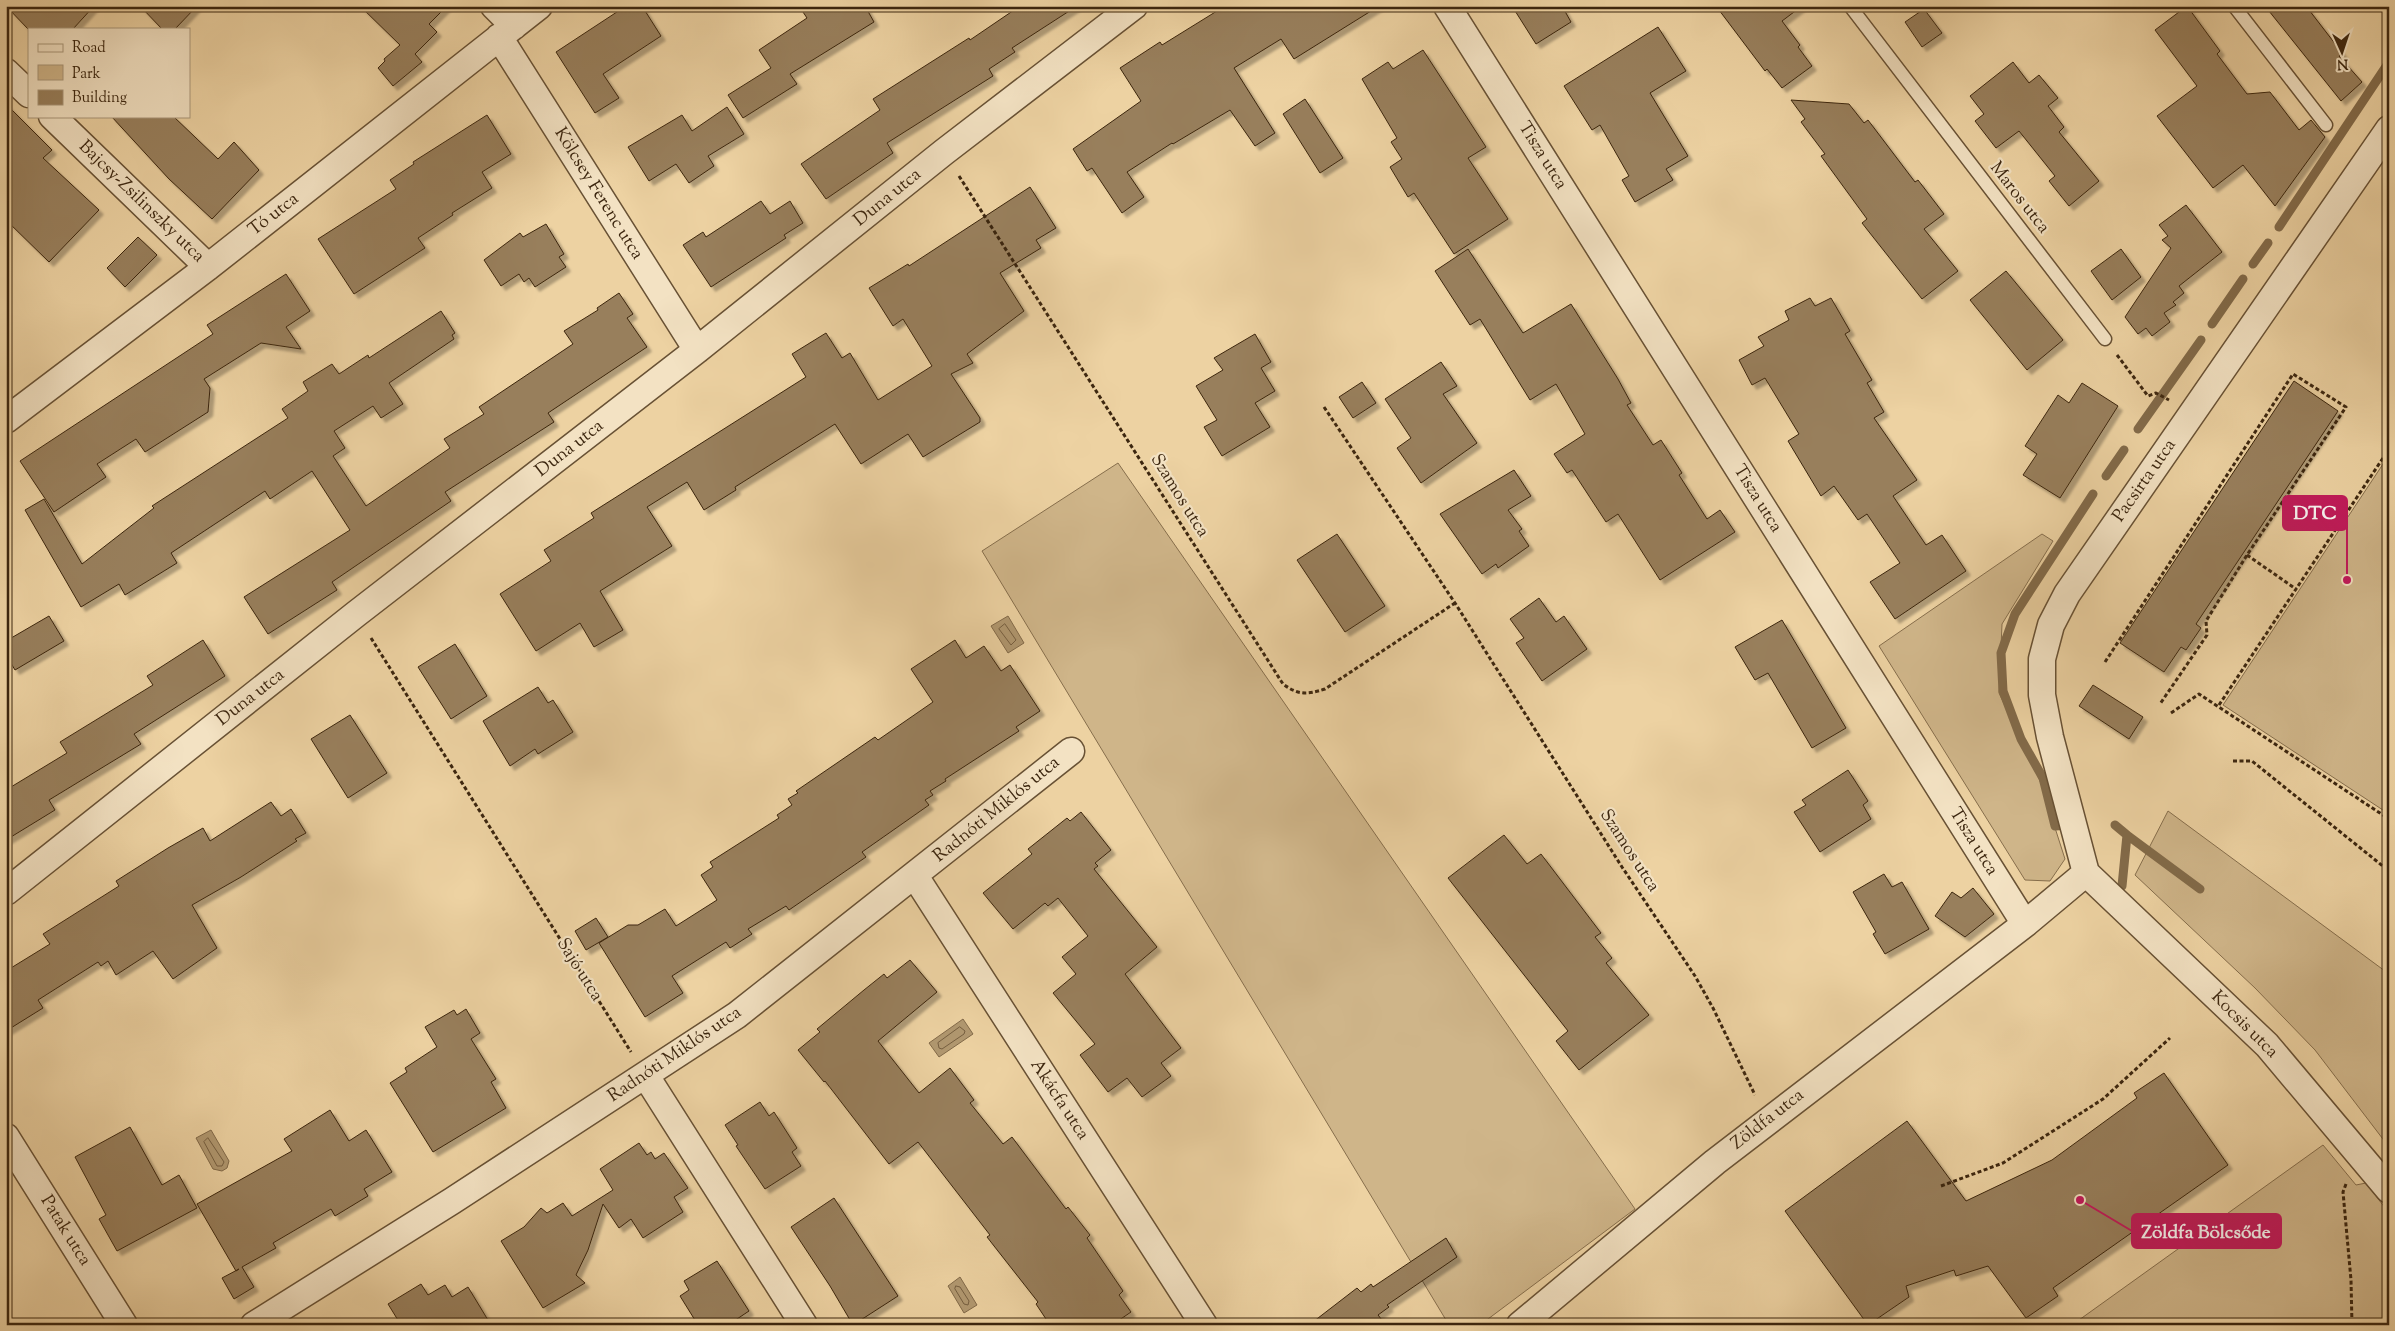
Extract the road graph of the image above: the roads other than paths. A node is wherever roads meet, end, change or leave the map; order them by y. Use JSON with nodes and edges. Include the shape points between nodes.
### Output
{"nodes":[{"id":1,"x":494,"y":6,"type":"edge"},
{"id":2,"x":539,"y":6,"type":"edge"},
{"id":3,"x":1134,"y":6,"type":"edge"},
{"id":4,"x":1447,"y":6,"type":"edge"},
{"id":5,"x":1850,"y":6,"type":"edge"},
{"id":6,"x":2234,"y":6,"type":"edge"},
{"id":7,"x":506,"y":32,"type":"junction"},
{"id":8,"x":6,"y":72,"type":"edge"},
{"id":9,"x":28,"y":93,"type":"edge"},
{"id":10,"x":54,"y":118,"type":"edge"},
{"id":11,"x":2326,"y":125,"type":"dead end"},
{"id":12,"x":2389,"y":129,"type":"edge"},
{"id":13,"x":208,"y":267,"type":"junction"},
{"id":14,"x":2105,"y":339,"type":"road end"},
{"id":15,"x":697,"y":350,"type":"junction"},
{"id":16,"x":6,"y":420,"type":"edge"},
{"id":17,"x":1071,"y":751,"type":"dead end"},
{"id":18,"x":2086,"y":873,"type":"junction"},
{"id":19,"x":914,"y":876,"type":"junction"},
{"id":20,"x":6,"y":892,"type":"edge"},
{"id":21,"x":2025,"y":924,"type":"junction"},
{"id":22,"x":646,"y":1076,"type":"junction"},
{"id":23,"x":6,"y":1138,"type":"edge"},
{"id":24,"x":2389,"y":1190,"type":"edge"},
{"id":25,"x":124,"y":1325,"type":"edge"},
{"id":26,"x":254,"y":1325,"type":"edge"},
{"id":27,"x":804,"y":1325,"type":"edge"},
{"id":28,"x":1204,"y":1325,"type":"edge"},
{"id":29,"x":1520,"y":1325,"type":"edge"}],
"edges":[{"from":1,"to":7,"type":"street","name":"Kölcsey Ferenc utca"},
{"from":2,"to":7,"type":"street","name":"Tó utca"},
{"from":3,"to":15,"type":"street","name":"Duna utca","via":[[944,152]]},
{"from":4,"to":21,"type":"street","name":"Tisza utca"},
{"from":5,"to":14,"type":"lane","name":"Maros utca"},
{"from":6,"to":11,"type":"lane"},
{"from":7,"to":13,"type":"street","name":"Tó utca"},
{"from":7,"to":15,"type":"street","name":"Kölcsey Ferenc utca"},
{"from":8,"to":9,"type":"street"},
{"from":10,"to":13,"type":"street","name":"Bajcsy-Zsilinszky utca"},
{"from":12,"to":18,"type":"street","name":"Pacsirta utca","via":[[2067,594],[2051,625],[2042,659],[2042,695]]},
{"from":13,"to":16,"type":"street","name":"Tó utca"},
{"from":15,"to":20,"type":"street","name":"Duna utca","via":[[356,614]]},
{"from":17,"to":19,"type":"street","name":"Radnóti Miklós utca"},
{"from":18,"to":21,"type":"street"},
{"from":18,"to":24,"type":"street","name":"Kocsis utca","via":[[2267,1045]]},
{"from":19,"to":22,"type":"street","name":"Radnóti Miklós utca","via":[[738,1015]]},
{"from":19,"to":28,"type":"street","name":"Akácfa utca"},
{"from":21,"to":29,"type":"street","name":"Zöldfa utca","via":[[1714,1162]]},
{"from":22,"to":26,"type":"street","name":"Radnóti Miklós utca"},
{"from":22,"to":27,"type":"street"},
{"from":23,"to":25,"type":"street","name":"Patak utca"}]}
